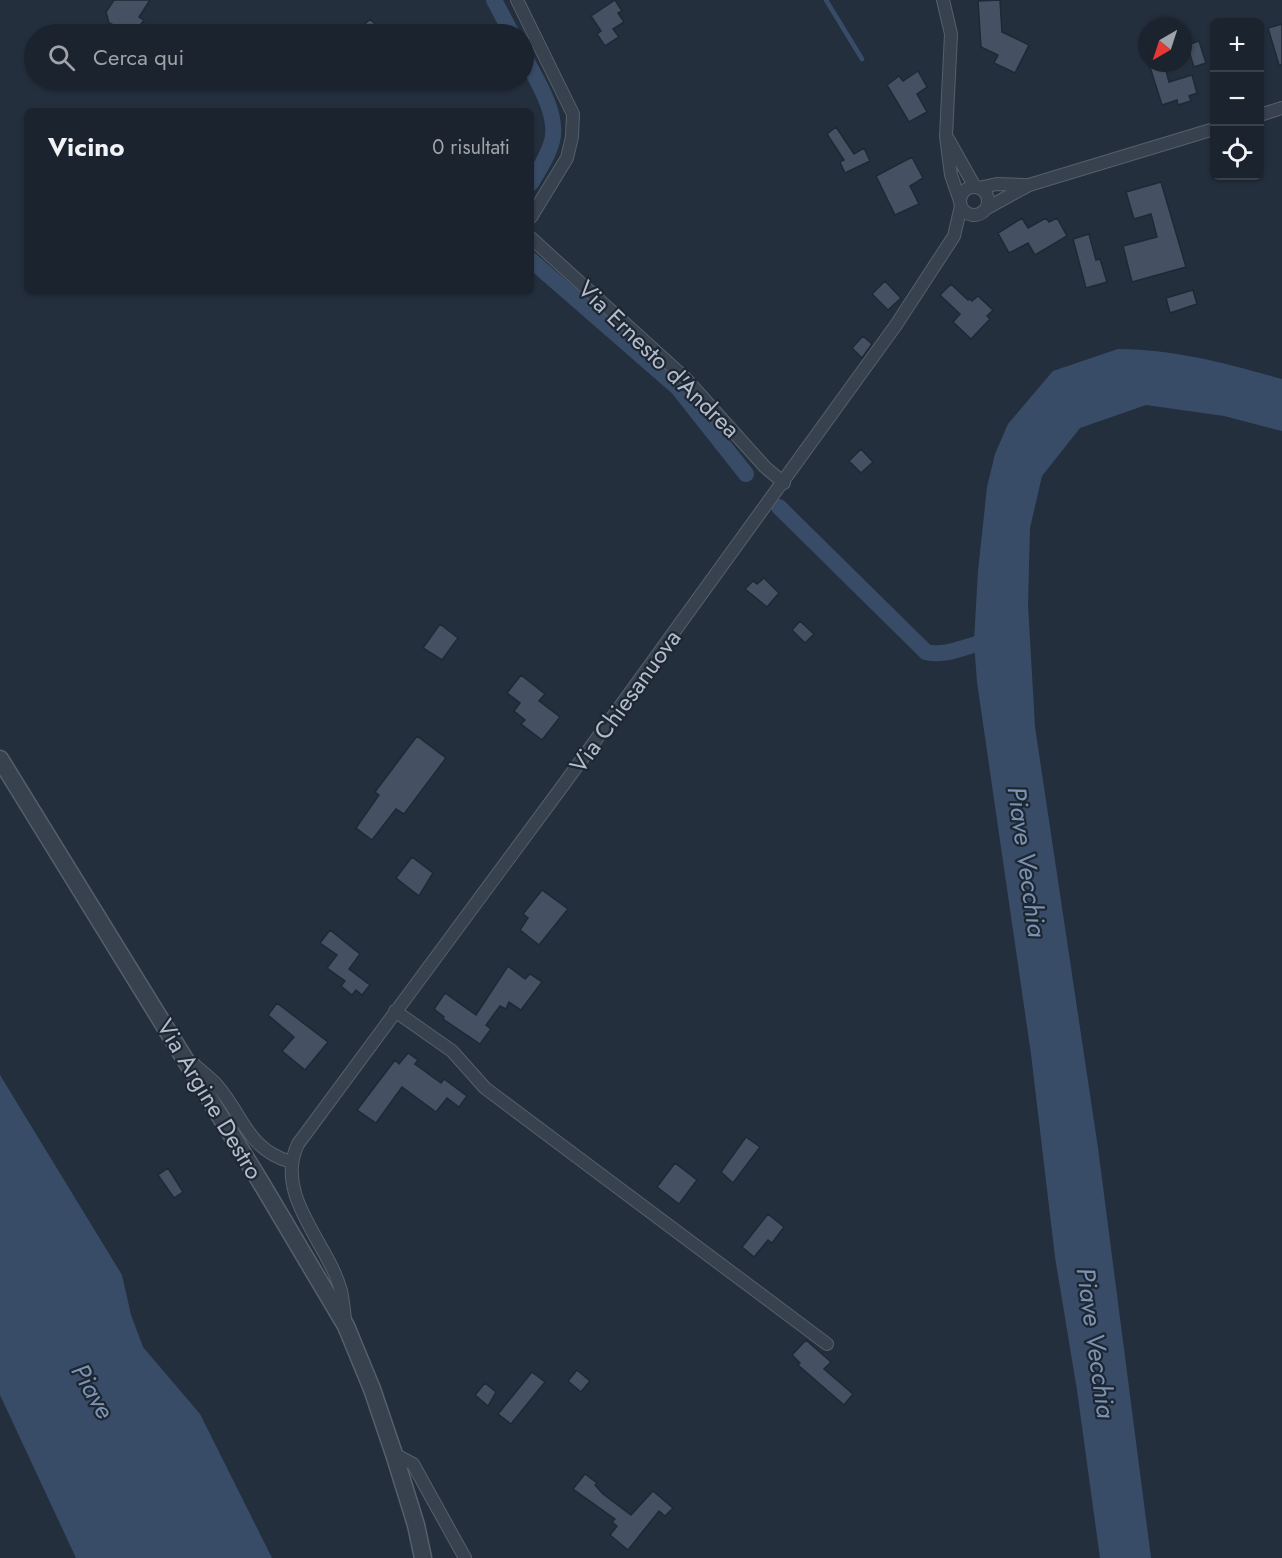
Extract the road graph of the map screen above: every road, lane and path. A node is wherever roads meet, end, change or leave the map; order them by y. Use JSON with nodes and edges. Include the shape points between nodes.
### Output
{"nodes":[{"id":1,"x":517,"y":0,"type":"edge"},
{"id":2,"x":943,"y":0,"type":"edge"},
{"id":3,"x":529,"y":24,"type":"edge"},
{"id":4,"x":534,"y":35,"type":"edge"},
{"id":5,"x":1282,"y":108,"type":"edge"},
{"id":6,"x":1264,"y":114,"type":"edge"},
{"id":7,"x":1210,"y":131,"type":"edge"},
{"id":8,"x":946,"y":136,"type":"junction"},
{"id":9,"x":1029,"y":185,"type":"junction"},
{"id":10,"x":977,"y":187,"type":"junction"},
{"id":11,"x":960,"y":204,"type":"junction"},
{"id":12,"x":981,"y":211,"type":"junction"},
{"id":13,"x":534,"y":213,"type":"edge"},
{"id":14,"x":954,"y":236,"type":"junction"},
{"id":15,"x":534,"y":241,"type":"edge"},
{"id":16,"x":784,"y":483,"type":"junction"},
{"id":17,"x":0,"y":759,"type":"edge"},
{"id":18,"x":395,"y":1011,"type":"junction"},
{"id":19,"x":184,"y":1055,"type":"junction"},
{"id":20,"x":291,"y":1162,"type":"junction"},
{"id":21,"x":346,"y":1326,"type":"junction"},
{"id":22,"x":827,"y":1344,"type":"dead end"},
{"id":23,"x":394,"y":1454,"type":"junction"},
{"id":24,"x":423,"y":1558,"type":"edge"},
{"id":25,"x":465,"y":1558,"type":"edge"}],
"edges":[{"from":1,"to":3,"type":"street"},
{"from":2,"to":8,"type":"street","via":[[951,34]]},
{"from":4,"to":13,"type":"street","via":[[573,114],[567,158]]},
{"from":5,"to":6,"type":"street"},
{"from":7,"to":9,"type":"street","name":"Via Chiesanuova"},
{"from":8,"to":10,"type":"street"},
{"from":8,"to":11,"type":"street"},
{"from":9,"to":10,"type":"street","name":"Via Chiesanuova"},
{"from":9,"to":12,"type":"street","name":"Via Chiesanuova"},
{"from":10,"to":11,"type":"street","via":[[963,192]]},
{"from":10,"to":12,"type":"street","via":[[987,196]]},
{"from":11,"to":12,"type":"street","via":[[966,212]]},
{"from":11,"to":14,"type":"street","name":"Via Chiesanuova"},
{"from":12,"to":14,"type":"street","name":"Via Chiesanuova"},
{"from":14,"to":16,"type":"street","name":"Via Chiesanuova"},
{"from":15,"to":16,"type":"street","name":"Via Ernesto d'Andrea","via":[[686,379]]},
{"from":16,"to":18,"type":"street","name":"Via Chiesanuova"},
{"from":17,"to":19,"type":"street","name":"Via Argine Destro"},
{"from":18,"to":20,"type":"street","name":"Via Chiesanuova","via":[[309,1127]]},
{"from":18,"to":22,"type":"street","via":[[452,1051],[485,1088]]},
{"from":19,"to":20,"type":"street","via":[[216,1084],[260,1147],[272,1157]]},
{"from":19,"to":21,"type":"street","name":"Via Argine Destro"},
{"from":20,"to":21,"type":"street","via":[[293,1186],[341,1290]]},
{"from":21,"to":23,"type":"street","name":"Via Argine Destro"},
{"from":23,"to":24,"type":"street","name":"Via Argine Destro"},
{"from":23,"to":25,"type":"street","via":[[413,1464]]}]}
